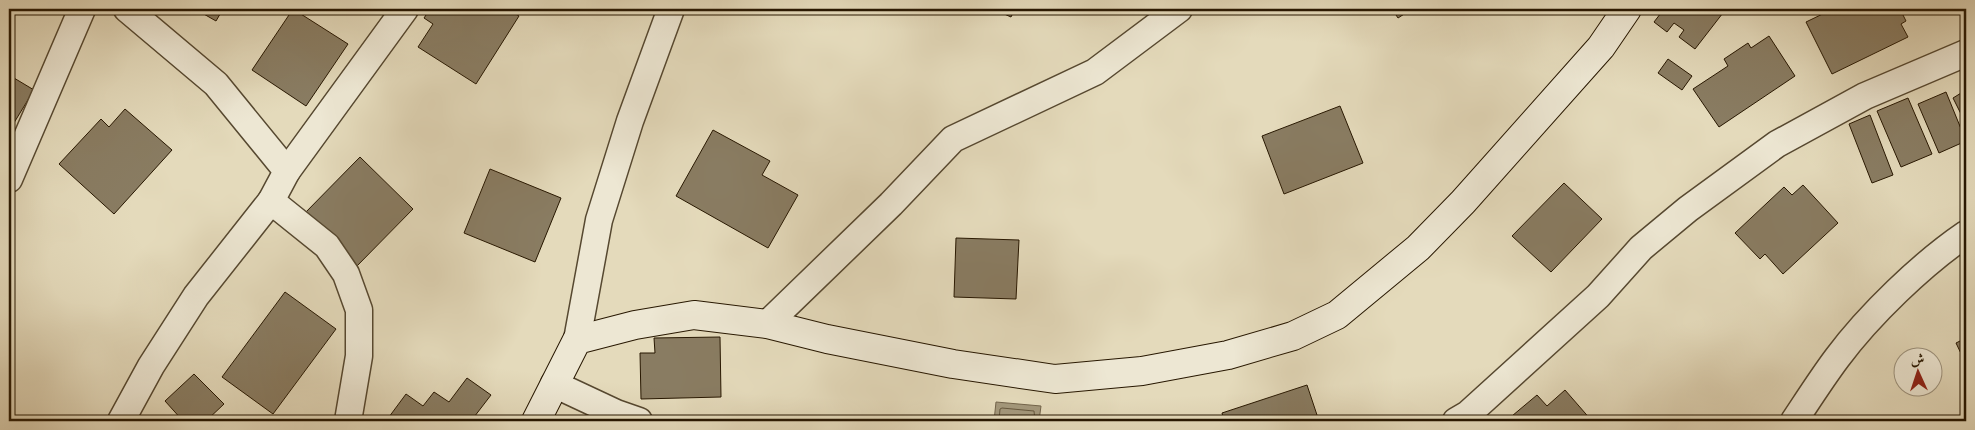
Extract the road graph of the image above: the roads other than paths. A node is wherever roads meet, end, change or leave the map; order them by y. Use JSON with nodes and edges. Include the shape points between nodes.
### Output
{"nodes":[{"id":1,"x":127,"y":9,"type":"edge"},
{"id":2,"x":405,"y":9,"type":"edge"},
{"id":3,"x":671,"y":9,"type":"edge"},
{"id":4,"x":1178,"y":9,"type":"edge"},
{"id":5,"x":1627,"y":9,"type":"edge"},
{"id":6,"x":80,"y":10,"type":"edge"},
{"id":7,"x":1966,"y":53,"type":"edge"},
{"id":8,"x":287,"y":171,"type":"junction"},
{"id":9,"x":9,"y":179,"type":"edge"},
{"id":10,"x":271,"y":201,"type":"junction"},
{"id":11,"x":1966,"y":234,"type":"edge"},
{"id":12,"x":767,"y":324,"type":"junction"},
{"id":13,"x":577,"y":340,"type":"junction"},
{"id":14,"x":554,"y":384,"type":"junction"},
{"id":15,"x":121,"y":421,"type":"edge"},
{"id":16,"x":348,"y":421,"type":"edge"},
{"id":17,"x":536,"y":421,"type":"edge"},
{"id":18,"x":639,"y":421,"type":"edge"},
{"id":19,"x":1456,"y":421,"type":"edge"},
{"id":20,"x":1794,"y":421,"type":"edge"}],
"edges":[{"from":1,"to":8,"type":"street","via":[[216,84]]},
{"from":2,"to":8,"type":"street"},
{"from":3,"to":13,"type":"street","via":[[630,121],[599,220]]},
{"from":4,"to":12,"type":"street","via":[[1095,72],[953,139]]},
{"from":5,"to":12,"type":"street","via":[[1601,47],[1418,248],[1337,315],[1293,336],[1228,355],[1142,371],[1055,380],[953,364]]},
{"from":6,"to":9,"type":"street"},
{"from":7,"to":19,"type":"street","via":[[1865,96],[1777,144],[1641,248],[1598,296],[1468,414]]},
{"from":8,"to":10,"type":"street"},
{"from":10,"to":15,"type":"street","via":[[196,296],[151,366]]},
{"from":10,"to":16,"type":"street","via":[[327,246],[346,274],[360,310],[359,356]]},
{"from":11,"to":20,"type":"street","via":[[1888,302],[1838,357]]},
{"from":12,"to":13,"type":"street","via":[[694,315]]},
{"from":13,"to":14,"type":"street"},
{"from":14,"to":17,"type":"street"},
{"from":14,"to":18,"type":"street"}]}
